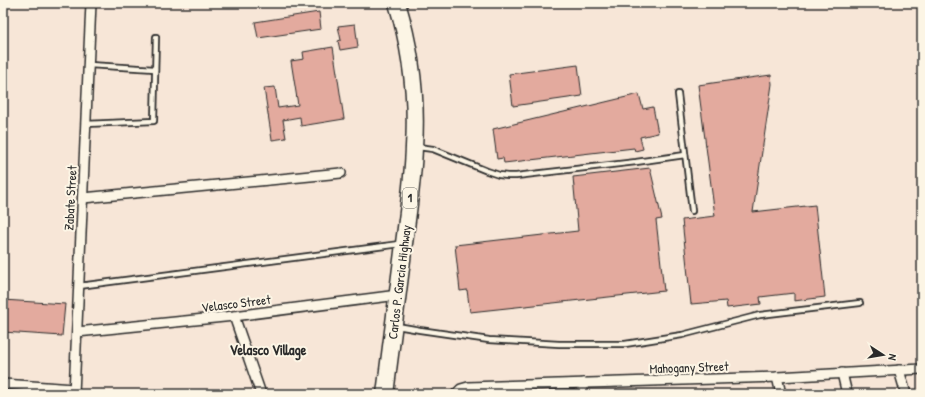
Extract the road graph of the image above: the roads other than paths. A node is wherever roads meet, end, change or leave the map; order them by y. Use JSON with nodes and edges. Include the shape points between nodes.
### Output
{"nodes":[{"id":1,"x":91,"y":3,"type":"edge"},
{"id":2,"x":397,"y":3,"type":"edge"},
{"id":3,"x":156,"y":37,"type":"dead end"},
{"id":4,"x":89,"y":65,"type":"junction"},
{"id":5,"x":155,"y":69,"type":"junction"},
{"id":6,"x":678,"y":94,"type":"dead end"},
{"id":7,"x":86,"y":124,"type":"junction"},
{"id":8,"x":414,"y":146,"type":"junction"},
{"id":9,"x":685,"y":155,"type":"junction"},
{"id":10,"x":342,"y":173,"type":"dead end"},
{"id":11,"x":83,"y":198,"type":"junction"},
{"id":12,"x":692,"y":211,"type":"dead end"},
{"id":13,"x":404,"y":243,"type":"junction"},
{"id":14,"x":79,"y":286,"type":"junction"},
{"id":15,"x":398,"y":296,"type":"junction"},
{"id":16,"x":860,"y":303,"type":"dead end"},
{"id":17,"x":234,"y":316,"type":"junction"},
{"id":18,"x":394,"y":325,"type":"junction"},
{"id":19,"x":77,"y":332,"type":"junction"},
{"id":20,"x":922,"y":369,"type":"edge"},
{"id":21,"x":899,"y":370,"type":"junction"},
{"id":22,"x":842,"y":373,"type":"junction"},
{"id":23,"x":777,"y":377,"type":"junction"},
{"id":24,"x":584,"y":383,"type":"junction"},
{"id":25,"x":3,"y":384,"type":"edge"},
{"id":26,"x":520,"y":390,"type":"edge"},
{"id":27,"x":74,"y":391,"type":"edge"},
{"id":28,"x":457,"y":392,"type":"edge"},
{"id":29,"x":262,"y":394,"type":"edge"},
{"id":30,"x":385,"y":394,"type":"edge"},
{"id":31,"x":582,"y":394,"type":"edge"},
{"id":32,"x":781,"y":394,"type":"edge"},
{"id":33,"x":847,"y":394,"type":"edge"},
{"id":34,"x":906,"y":394,"type":"edge"}],
"edges":[{"from":1,"to":4,"type":"street","name":"Zabate Street"},
{"from":2,"to":8,"type":"highway","name":"Carlos P. Garcia Highway","number":"1","via":[[408,47],[412,80]]},
{"from":3,"to":5,"type":"lane"},
{"from":4,"to":5,"type":"lane"},
{"from":4,"to":7,"type":"street","name":"Zabate Street"},
{"from":5,"to":7,"type":"lane","via":[[154,121]]},
{"from":6,"to":9,"type":"lane"},
{"from":7,"to":11,"type":"street","name":"Zabate Street"},
{"from":8,"to":9,"type":"lane","via":[[433,148],[487,171],[508,176]]},
{"from":8,"to":13,"type":"highway","name":"Carlos P. Garcia Highway","number":"1"},
{"from":9,"to":12,"type":"lane"},
{"from":10,"to":11,"type":"street"},
{"from":11,"to":14,"type":"street","name":"Zabate Street"},
{"from":13,"to":14,"type":"lane"},
{"from":13,"to":15,"type":"highway","name":"Carlos P. Garcia Highway","number":"1"},
{"from":14,"to":19,"type":"street","name":"Zabate Street"},
{"from":15,"to":17,"type":"street","name":"Velasco Street"},
{"from":15,"to":18,"type":"highway","name":"Carlos P. Garcia Highway","number":"1"},
{"from":16,"to":18,"type":"lane","via":[[760,315],[682,335],[625,344],[489,340]]},
{"from":17,"to":19,"type":"street","name":"Velasco Street"},
{"from":17,"to":29,"type":"street"},
{"from":18,"to":30,"type":"highway","name":"Carlos P. Garcia Highway","number":"1"},
{"from":19,"to":27,"type":"street","name":"Zabate Street"},
{"from":20,"to":21,"type":"street","name":"Mahogany Street"},
{"from":21,"to":22,"type":"street","name":"Mahogany Street"},
{"from":21,"to":34,"type":"street"},
{"from":22,"to":23,"type":"street","name":"Mahogany Street"},
{"from":22,"to":33,"type":"street"},
{"from":23,"to":24,"type":"street","name":"Mahogany Street"},
{"from":23,"to":32,"type":"street"},
{"from":24,"to":26,"type":"street","name":"Mahogany Street"},
{"from":24,"to":31,"type":"street"},
{"from":25,"to":27,"type":"street"},
{"from":26,"to":28,"type":"street","name":"Mahogany Street","via":[[468,387]]}]}
